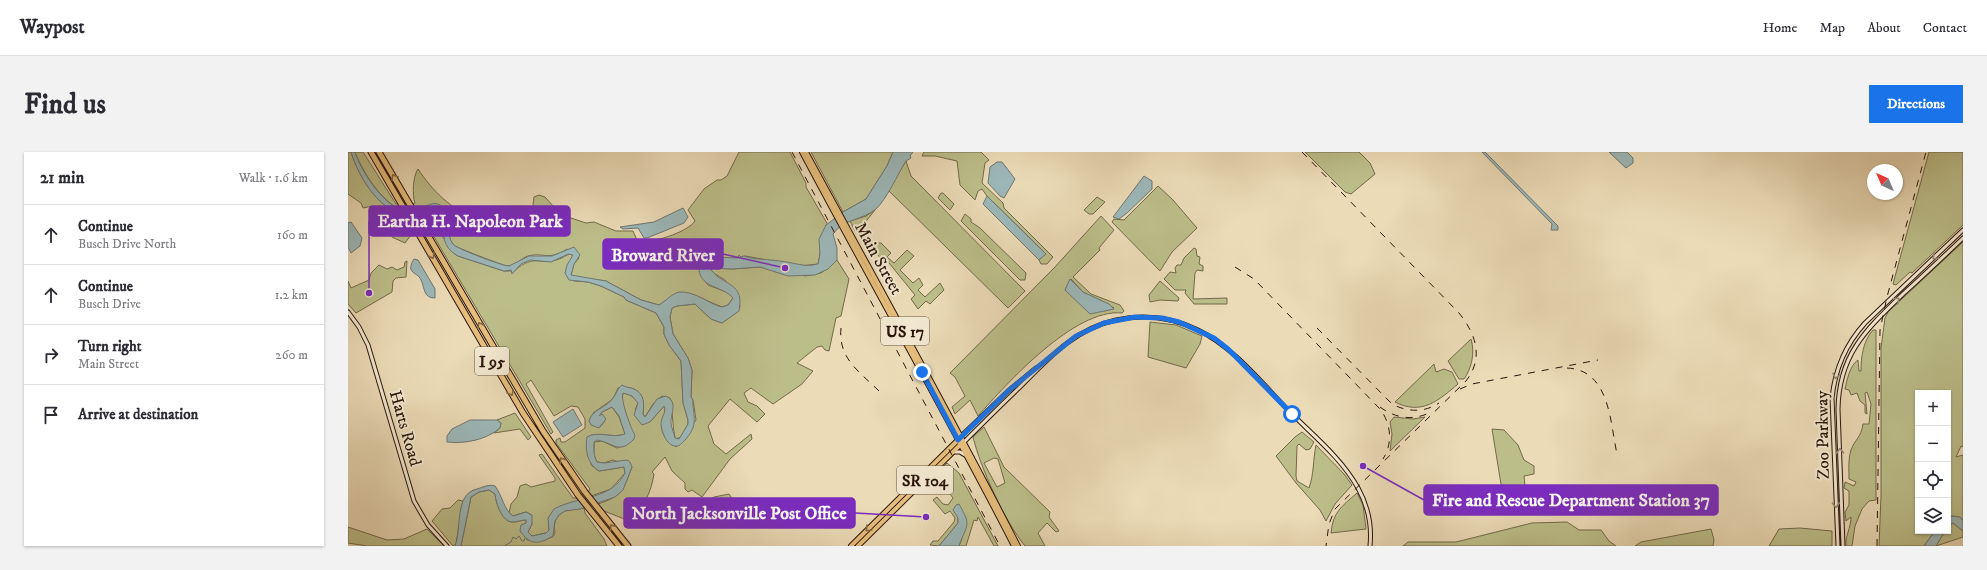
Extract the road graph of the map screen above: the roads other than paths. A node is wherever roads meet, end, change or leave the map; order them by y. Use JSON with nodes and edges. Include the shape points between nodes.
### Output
{"nodes":[{"id":1,"x":371,"y":152,"type":"edge"},
{"id":2,"x":379,"y":152,"type":"edge"},
{"id":3,"x":802,"y":152,"type":"edge"},
{"id":4,"x":806,"y":152,"type":"edge"},
{"id":5,"x":837,"y":214,"type":"junction"},
{"id":6,"x":1963,"y":230,"type":"edge"},
{"id":7,"x":1963,"y":238,"type":"edge"},
{"id":8,"x":348,"y":312,"type":"edge"},
{"id":9,"x":1869,"y":327,"type":"junction"},
{"id":10,"x":1860,"y":329,"type":"junction"},
{"id":11,"x":1844,"y":353,"type":"junction"},
{"id":12,"x":1047,"y":360,"type":"junction"},
{"id":13,"x":1847,"y":362,"type":"junction"},
{"id":14,"x":959,"y":438,"type":"junction"},
{"id":15,"x":962,"y":443,"type":"junction"},
{"id":16,"x":953,"y":452,"type":"junction"},
{"id":17,"x":967,"y":457,"type":"junction"},
{"id":18,"x":447,"y":546,"type":"edge"},
{"id":19,"x":619,"y":546,"type":"edge"},
{"id":20,"x":628,"y":546,"type":"edge"},
{"id":21,"x":851,"y":546,"type":"edge"},
{"id":22,"x":858,"y":546,"type":"edge"},
{"id":23,"x":1014,"y":546,"type":"edge"},
{"id":24,"x":1018,"y":546,"type":"edge"},
{"id":25,"x":1370,"y":546,"type":"edge"},
{"id":26,"x":1838,"y":546,"type":"edge"},
{"id":27,"x":1843,"y":546,"type":"edge"}],
"edges":[{"from":1,"to":19,"type":"highway","number":"I 95","one_way":true,"via":[[523,413],[578,495]]},
{"from":20,"to":2,"type":"highway","number":"I 95","one_way":true,"via":[[584,492],[528,407]]},
{"from":3,"to":5,"type":"main road","name":"Main Street","number":"US 17"},
{"from":4,"to":5,"type":"main road","name":"Main Street","number":"US 17"},
{"from":5,"to":14,"type":"main road","name":"Main Street","number":"US 17"},
{"from":6,"to":10,"type":"street","name":"Zoo Parkway","one_way":true},
{"from":9,"to":7,"type":"street","name":"Zoo Parkway","one_way":true},
{"from":8,"to":18,"type":"street","name":"Harts Road","via":[[368,345],[414,501],[428,526]]},
{"from":9,"to":10,"type":"street"},
{"from":9,"to":13,"type":"street","name":"Zoo Parkway","via":[[1857,342]]},
{"from":10,"to":11,"type":"street","name":"Zoo Parkway"},
{"from":11,"to":13,"type":"street"},
{"from":11,"to":26,"type":"street","name":"Zoo Parkway","one_way":true,"via":[[1836,374],[1832,398]]},
{"from":12,"to":14,"type":"street","via":[[1008,391]]},
{"from":12,"to":15,"type":"street"},
{"from":12,"to":25,"type":"street","via":[[1076,336],[1097,326],[1130,318],[1153,317],[1179,322],[1211,336],[1228,349],[1354,480],[1368,512]]},
{"from":27,"to":13,"type":"street","name":"Zoo Parkway","one_way":true,"via":[[1838,402],[1840,383]]},
{"from":14,"to":15,"type":"main road","name":"Main Street","number":"US 17"},
{"from":14,"to":21,"type":"main road","number":"SR 104","one_way":true},
{"from":15,"to":16,"type":"main road","number":"SR 104"},
{"from":15,"to":17,"type":"main road","name":"Main Street","number":"US 17"},
{"from":15,"to":24,"type":"main road","name":"Main Street","number":"US 17"},
{"from":16,"to":17,"type":"street","via":[[960,452]]},
{"from":16,"to":22,"type":"main road","number":"SR 104"},
{"from":17,"to":23,"type":"main road","name":"Main Street","number":"US 17"}]}
